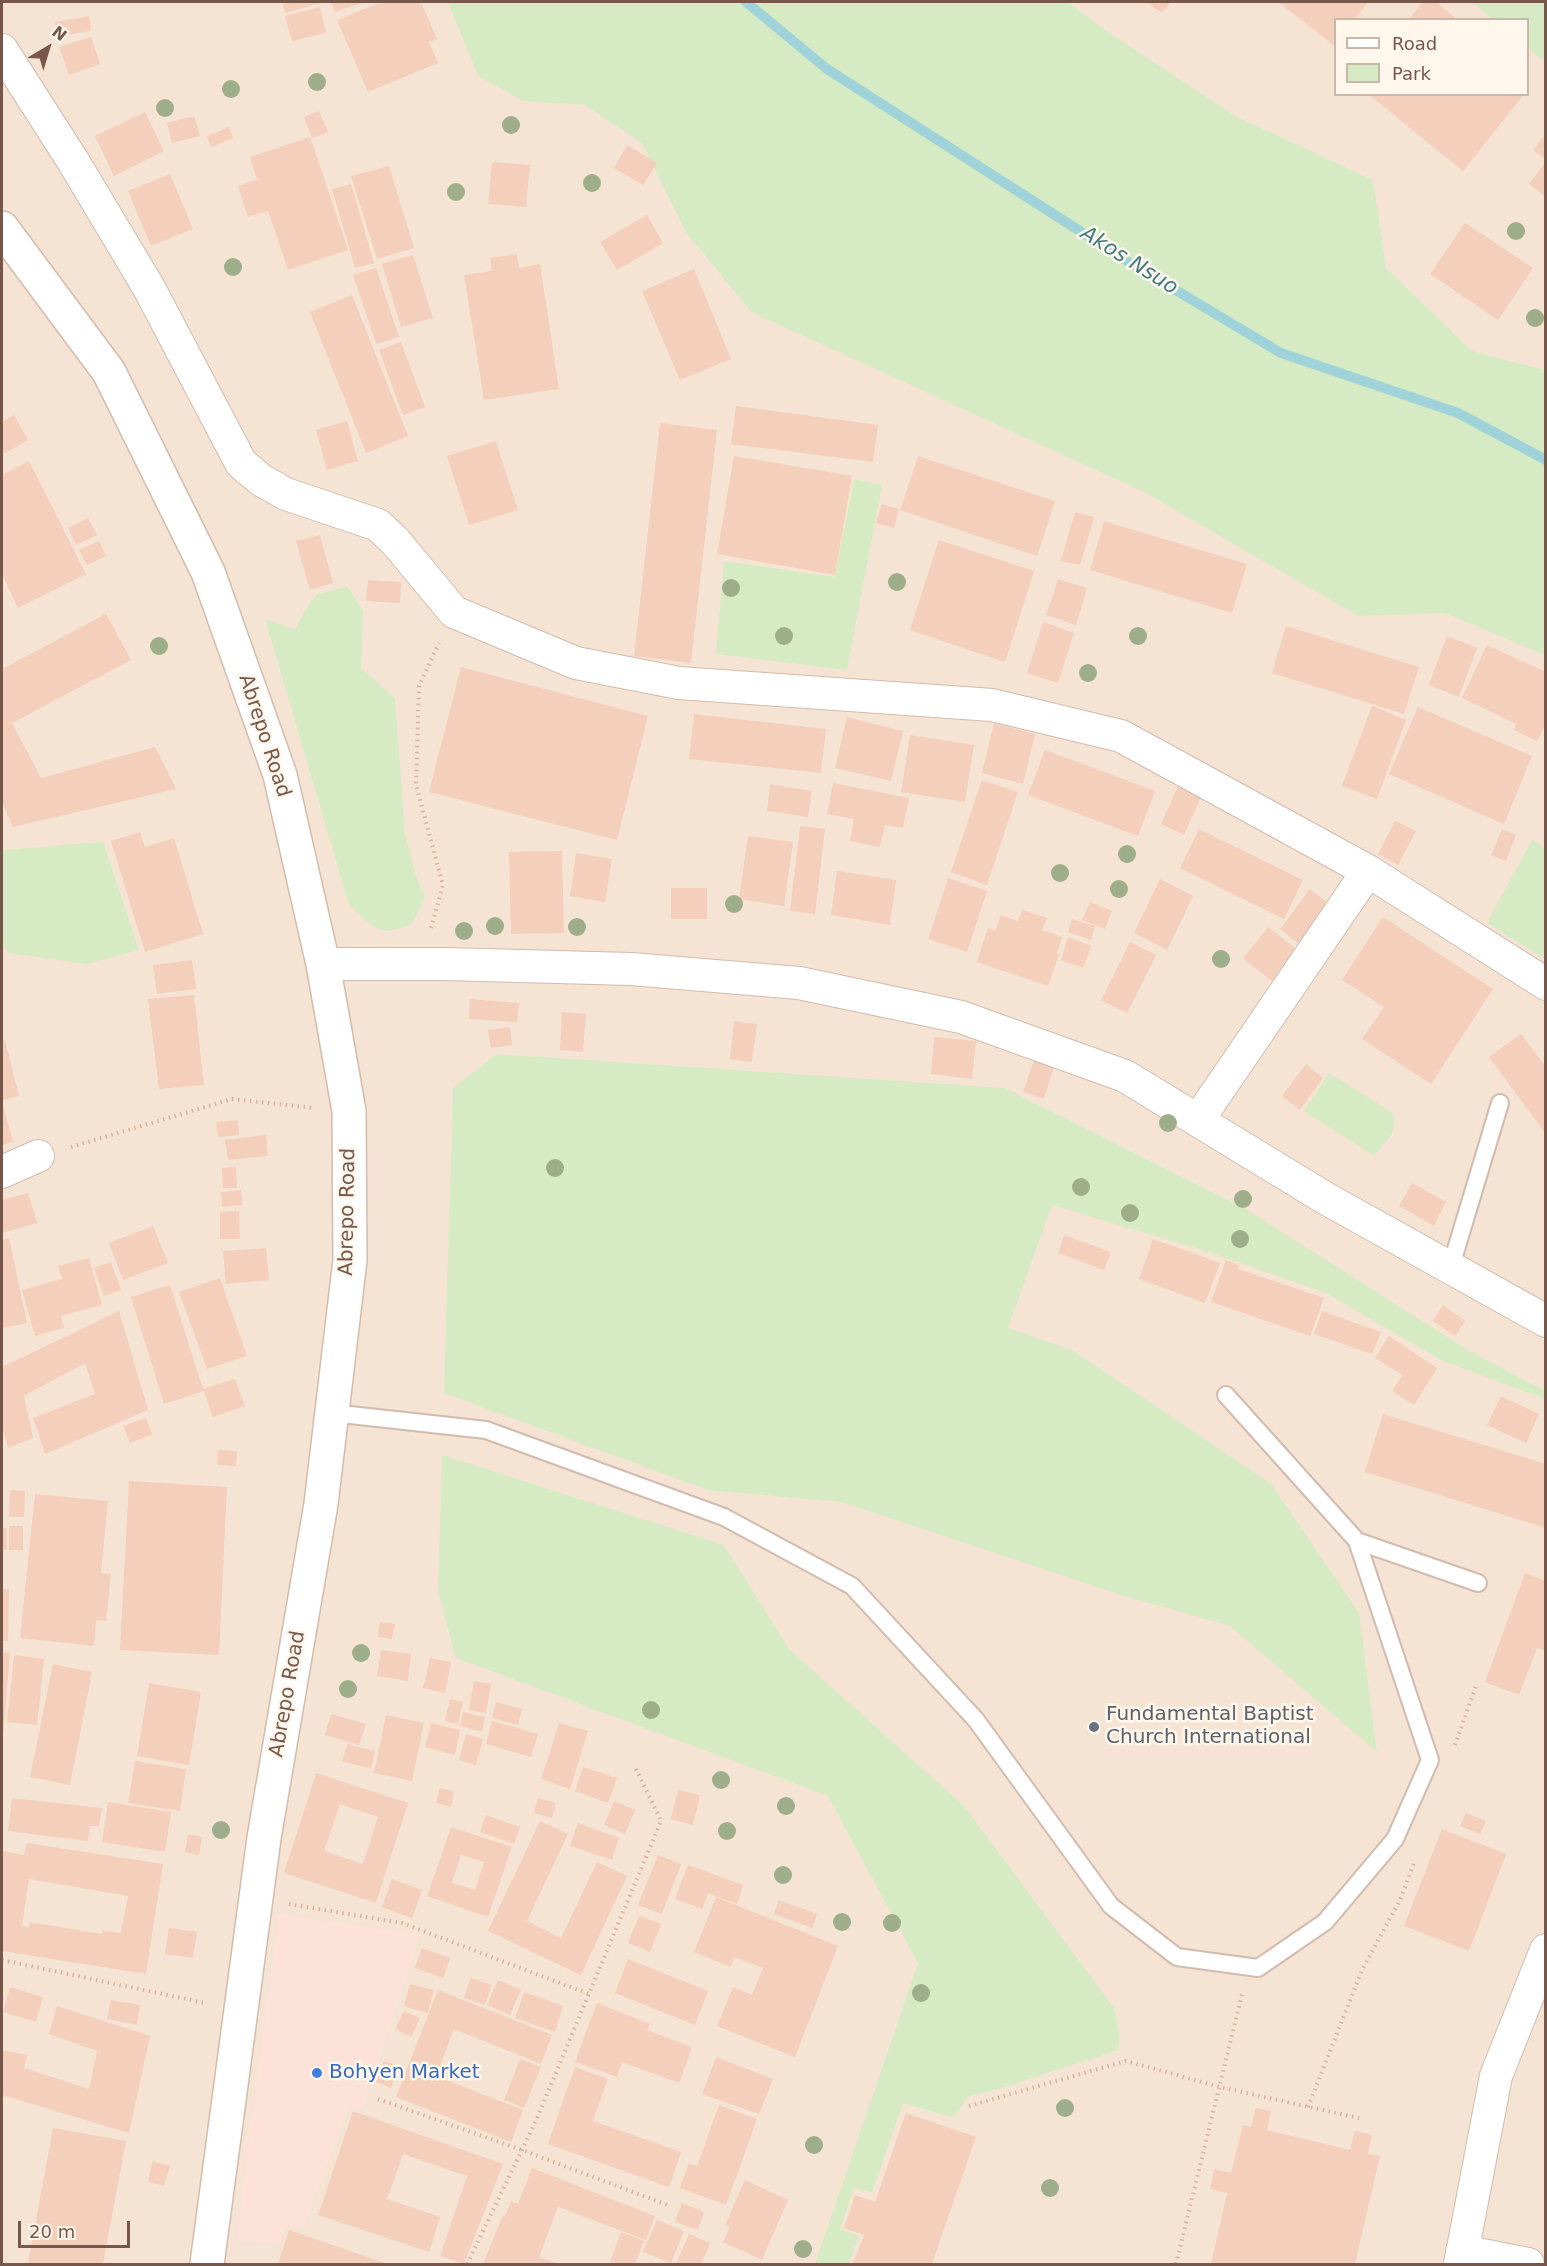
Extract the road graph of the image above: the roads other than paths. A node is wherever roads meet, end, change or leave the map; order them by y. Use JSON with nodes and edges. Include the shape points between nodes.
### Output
{"nodes":[{"id":1,"x":2,"y":50,"type":"edge"},
{"id":2,"x":2,"y":228,"type":"edge"},
{"id":3,"x":1368,"y":871,"type":"junction"},
{"id":4,"x":323,"y":964,"type":"junction"},
{"id":5,"x":1545,"y":984,"type":"edge"},
{"id":6,"x":1500,"y":1103,"type":"dead end"},
{"id":7,"x":1198,"y":1120,"type":"junction"},
{"id":8,"x":38,"y":1156,"type":"road end"},
{"id":9,"x":2,"y":1172,"type":"edge"},
{"id":10,"x":1451,"y":1266,"type":"junction"},
{"id":11,"x":1545,"y":1321,"type":"edge"},
{"id":12,"x":1226,"y":1395,"type":"dead end"},
{"id":13,"x":332,"y":1413,"type":"junction"},
{"id":14,"x":1357,"y":1542,"type":"junction"},
{"id":15,"x":1478,"y":1583,"type":"dead end"},
{"id":16,"x":1545,"y":1950,"type":"edge"},
{"id":17,"x":1461,"y":2258,"type":"edge"},
{"id":18,"x":207,"y":2265,"type":"edge"},
{"id":19,"x":1528,"y":2265,"type":"edge"}],
"edges":[{"from":1,"to":3,"type":"street","via":[[149,288],[241,463],[286,494],[378,525],[454,612],[576,663],[667,681],[992,705],[1120,736]]},
{"from":2,"to":4,"type":"main road","name":"Abrepo Road","via":[[109,372],[208,572],[280,775]]},
{"from":3,"to":5,"type":"street"},
{"from":3,"to":7,"type":"street"},
{"from":4,"to":7,"type":"street","via":[[631,969],[810,986],[961,1017],[1125,1076]]},
{"from":4,"to":13,"type":"main road","name":"Abrepo Road","via":[[349,1111],[350,1260]]},
{"from":6,"to":10,"type":"lane"},
{"from":7,"to":10,"type":"street","via":[[1325,1198]]},
{"from":8,"to":9,"type":"street"},
{"from":10,"to":11,"type":"street"},
{"from":12,"to":14,"type":"lane"},
{"from":13,"to":14,"type":"lane","via":[[486,1430],[724,1517],[852,1586],[976,1720],[1111,1906],[1177,1957],[1249,1967],[1258,1968],[1326,1922],[1395,1839],[1430,1760]]},
{"from":13,"to":18,"type":"main road","name":"Abrepo Road","via":[[321,1504],[264,1838]]},
{"from":14,"to":15,"type":"lane"},
{"from":16,"to":17,"type":"street","via":[[1496,2076]]},
{"from":17,"to":19,"type":"street"}]}
